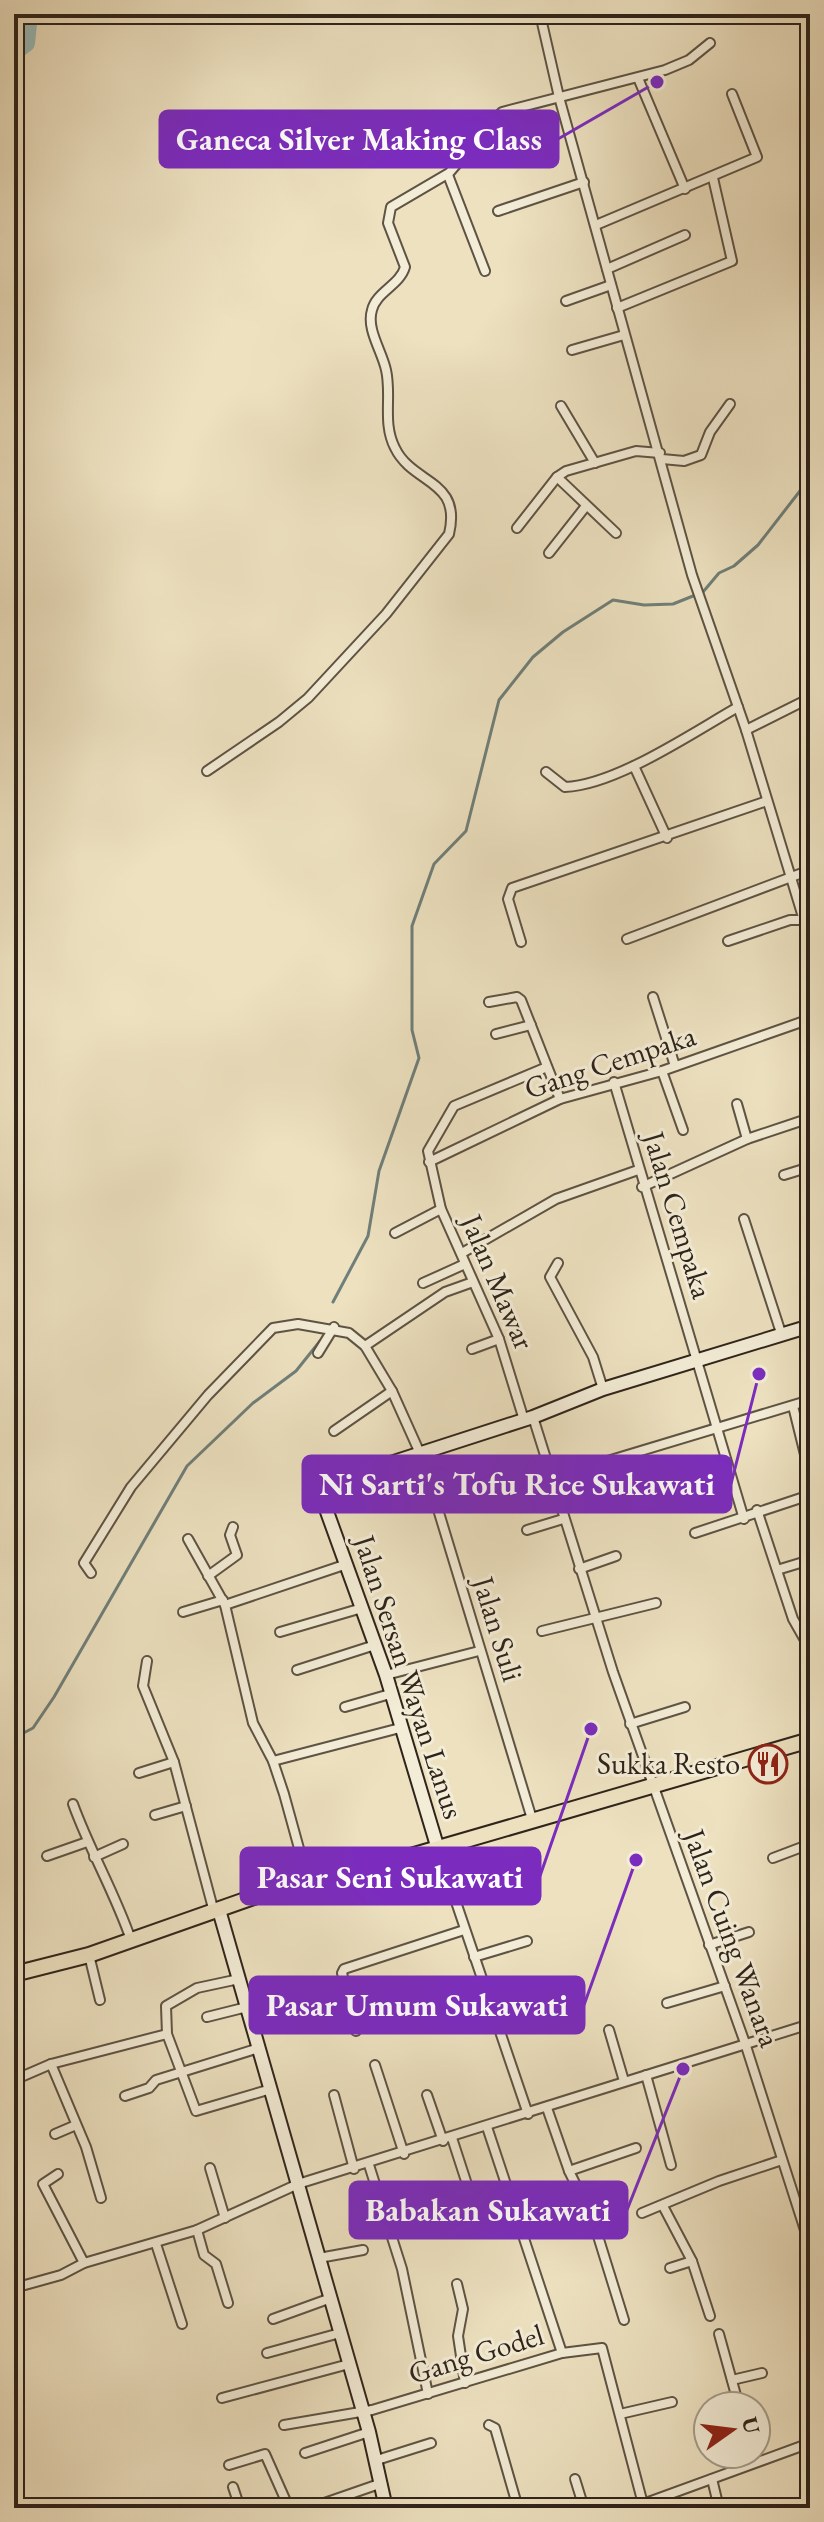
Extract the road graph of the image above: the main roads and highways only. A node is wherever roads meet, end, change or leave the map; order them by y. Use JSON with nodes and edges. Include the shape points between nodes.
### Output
{"nodes":[{"id":1,"x":810,"y":1740,"type":"edge"},
{"id":2,"x":15,"y":1972,"type":"edge"}],
"edges":[{"from":1,"to":2,"type":"highway","via":[[438,1849],[308,1881],[89,1955]]}]}
